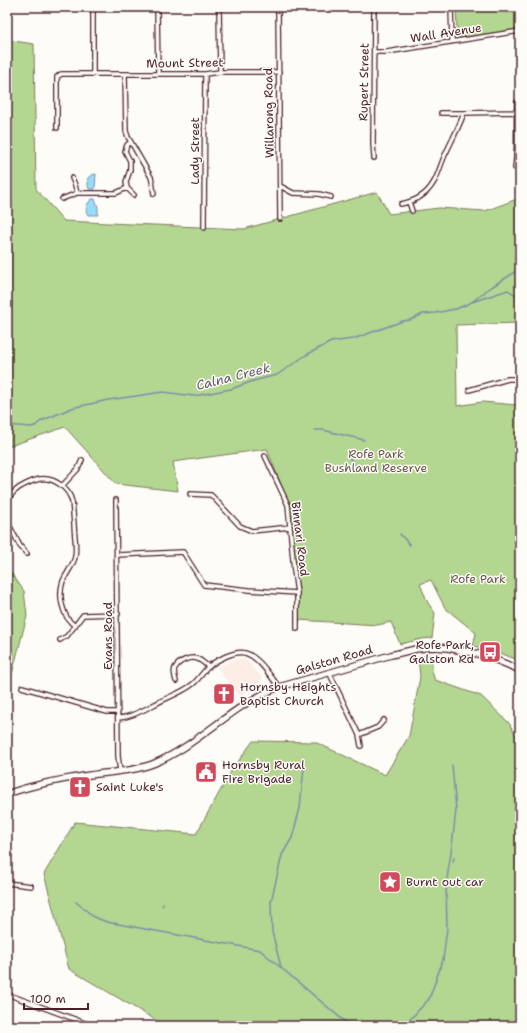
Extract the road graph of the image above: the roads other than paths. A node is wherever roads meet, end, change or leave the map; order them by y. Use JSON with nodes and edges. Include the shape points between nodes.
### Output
{"nodes":[{"id":1,"x":93,"y":7,"type":"edge"},
{"id":2,"x":157,"y":7,"type":"edge"},
{"id":3,"x":218,"y":7,"type":"edge"},
{"id":4,"x":278,"y":7,"type":"edge"},
{"id":5,"x":374,"y":7,"type":"edge"},
{"id":6,"x":451,"y":7,"type":"edge"},
{"id":7,"x":520,"y":31,"type":"edge"},
{"id":8,"x":452,"y":42,"type":"junction"},
{"id":9,"x":374,"y":52,"type":"junction"},
{"id":10,"x":220,"y":72,"type":"junction"},
{"id":11,"x":279,"y":72,"type":"junction"},
{"id":12,"x":93,"y":73,"type":"junction"},
{"id":13,"x":125,"y":74,"type":"junction"},
{"id":14,"x":158,"y":74,"type":"junction"},
{"id":15,"x":205,"y":74,"type":"junction"},
{"id":16,"x":520,"y":101,"type":"edge"},
{"id":17,"x":516,"y":112,"type":"junction"},
{"id":18,"x":440,"y":113,"type":"dead end"},
{"id":19,"x":464,"y":114,"type":"junction"},
{"id":20,"x":57,"y":128,"type":"dead end"},
{"id":21,"x":131,"y":142,"type":"junction"},
{"id":22,"x":374,"y":158,"type":"dead end"},
{"id":23,"x":515,"y":168,"type":"dead end"},
{"id":24,"x":72,"y":178,"type":"dead end"},
{"id":25,"x":280,"y":186,"type":"junction"},
{"id":26,"x":127,"y":188,"type":"junction"},
{"id":27,"x":77,"y":193,"type":"junction"},
{"id":28,"x":154,"y":194,"type":"dead end"},
{"id":29,"x":134,"y":195,"type":"dead end"},
{"id":30,"x":331,"y":197,"type":"dead end"},
{"id":31,"x":62,"y":199,"type":"dead end"},
{"id":32,"x":409,"y":202,"type":"junction"},
{"id":33,"x":401,"y":204,"type":"dead end"},
{"id":34,"x":412,"y":212,"type":"dead end"},
{"id":35,"x":280,"y":220,"type":"dead end"},
{"id":36,"x":204,"y":228,"type":"dead end"},
{"id":37,"x":520,"y":380,"type":"edge"},
{"id":38,"x":469,"y":390,"type":"dead end"},
{"id":39,"x":265,"y":456,"type":"dead end"},
{"id":40,"x":82,"y":460,"type":"dead end"},
{"id":41,"x":62,"y":486,"type":"junction"},
{"id":42,"x":190,"y":494,"type":"dead end"},
{"id":43,"x":7,"y":500,"type":"edge"},
{"id":44,"x":116,"y":500,"type":"dead end"},
{"id":45,"x":7,"y":519,"type":"edge"},
{"id":46,"x":290,"y":527,"type":"junction"},
{"id":47,"x":27,"y":554,"type":"dead end"},
{"id":48,"x":117,"y":555,"type":"junction"},
{"id":49,"x":297,"y":593,"type":"junction"},
{"id":50,"x":118,"y":614,"type":"junction"},
{"id":51,"x":74,"y":626,"type":"junction"},
{"id":52,"x":297,"y":629,"type":"dead end"},
{"id":53,"x":60,"y":640,"type":"dead end"},
{"id":54,"x":209,"y":667,"type":"junction"},
{"id":55,"x":520,"y":670,"type":"edge"},
{"id":56,"x":328,"y":672,"type":"junction"},
{"id":57,"x":176,"y":681,"type":"dead end"},
{"id":58,"x":22,"y":686,"type":"dead end"},
{"id":59,"x":279,"y":687,"type":"junction"},
{"id":60,"x":118,"y":712,"type":"junction"},
{"id":61,"x":118,"y":718,"type":"junction"},
{"id":62,"x":384,"y":720,"type":"dead end"},
{"id":63,"x":359,"y":735,"type":"junction"},
{"id":64,"x":361,"y":746,"type":"dead end"},
{"id":65,"x":120,"y":771,"type":"junction"},
{"id":66,"x":7,"y":794,"type":"edge"},
{"id":67,"x":7,"y":883,"type":"edge"},
{"id":68,"x":32,"y":886,"type":"dead end"},
{"id":69,"x":7,"y":994,"type":"edge"},
{"id":70,"x":93,"y":1026,"type":"edge"}],
"edges":[{"from":1,"to":12,"type":"street"},
{"from":2,"to":14,"type":"street"},
{"from":3,"to":10,"type":"street"},
{"from":4,"to":11,"type":"street","name":"Willarong Road"},
{"from":5,"to":9,"type":"street","name":"Rupert Street"},
{"from":6,"to":8,"type":"street"},
{"from":7,"to":8,"type":"street","name":"Wall Avenue"},
{"from":8,"to":9,"type":"street","name":"Wall Avenue"},
{"from":9,"to":22,"type":"street","name":"Rupert Street"},
{"from":10,"to":11,"type":"street","name":"Mount Street"},
{"from":10,"to":15,"type":"street","name":"Mount Street"},
{"from":11,"to":25,"type":"street","name":"Willarong Road"},
{"from":12,"to":13,"type":"street","name":"Mount Street"},
{"from":12,"to":20,"type":"street","name":"Mount Street","via":[[61,74],[57,78]]},
{"from":13,"to":14,"type":"street","name":"Mount Street"},
{"from":13,"to":21,"type":"street","via":[[126,131]]},
{"from":14,"to":15,"type":"street","name":"Mount Street"},
{"from":15,"to":36,"type":"street","name":"Lady Street"},
{"from":16,"to":17,"type":"street","via":[[517,102]]},
{"from":17,"to":19,"type":"street"},
{"from":17,"to":23,"type":"street"},
{"from":18,"to":19,"type":"street"},
{"from":19,"to":32,"type":"street","via":[[434,182],[425,194]]},
{"from":21,"to":26,"type":"street","via":[[125,151],[130,161]]},
{"from":21,"to":28,"type":"street","via":[[151,177]]},
{"from":24,"to":27,"type":"street"},
{"from":25,"to":30,"type":"street","via":[[293,193]]},
{"from":25,"to":35,"type":"street","name":"Willarong Road"},
{"from":26,"to":27,"type":"street","via":[[116,193]]},
{"from":26,"to":29,"type":"street"},
{"from":27,"to":31,"type":"street"},
{"from":32,"to":33,"type":"street"},
{"from":32,"to":34,"type":"street"},
{"from":37,"to":38,"type":"street","via":[[508,379]]},
{"from":39,"to":46,"type":"street","name":"Binnari Road","via":[[288,505]]},
{"from":40,"to":41,"type":"street","via":[[78,469]]},
{"from":41,"to":43,"type":"street","via":[[46,479],[37,480],[18,488]]},
{"from":41,"to":51,"type":"street","via":[[72,501],[76,548],[73,565],[62,584],[62,603],[67,619]]},
{"from":42,"to":46,"type":"street","via":[[211,495],[240,526],[252,531]]},
{"from":44,"to":48,"type":"street","name":"Evans Road"},
{"from":45,"to":47,"type":"street","via":[[20,546]]},
{"from":46,"to":49,"type":"street","name":"Binnari Road"},
{"from":48,"to":49,"type":"street","via":[[183,552],[204,584]]},
{"from":48,"to":50,"type":"street","name":"Evans Road"},
{"from":49,"to":52,"type":"street","name":"Binnari Road"},
{"from":50,"to":51,"type":"street","via":[[84,615]]},
{"from":50,"to":60,"type":"street","name":"Evans Road"},
{"from":51,"to":53,"type":"street","via":[[67,636]]},
{"from":54,"to":57,"type":"street","via":[[197,658],[186,659],[175,669]]},
{"from":54,"to":59,"type":"street","via":[[222,658],[244,652],[251,655],[265,669]]},
{"from":54,"to":61,"type":"street","via":[[194,684],[180,692],[130,716]]},
{"from":55,"to":56,"type":"main road","name":"Galston Road","via":[[483,655],[433,647],[420,648]]},
{"from":56,"to":59,"type":"main road","name":"Galston Road"},
{"from":56,"to":63,"type":"street"},
{"from":58,"to":60,"type":"street","via":[[107,712]]},
{"from":59,"to":65,"type":"main road","name":"Galston Road","via":[[250,701],[184,748],[164,759]]},
{"from":60,"to":61,"type":"street","name":"Evans Road"},
{"from":61,"to":65,"type":"street","name":"Evans Road"},
{"from":62,"to":63,"type":"street","via":[[378,727]]},
{"from":63,"to":64,"type":"street"},
{"from":65,"to":66,"type":"main road","name":"Galston Road","via":[[56,781]]},
{"from":67,"to":68,"type":"street"},
{"from":69,"to":70,"type":"street"}]}
